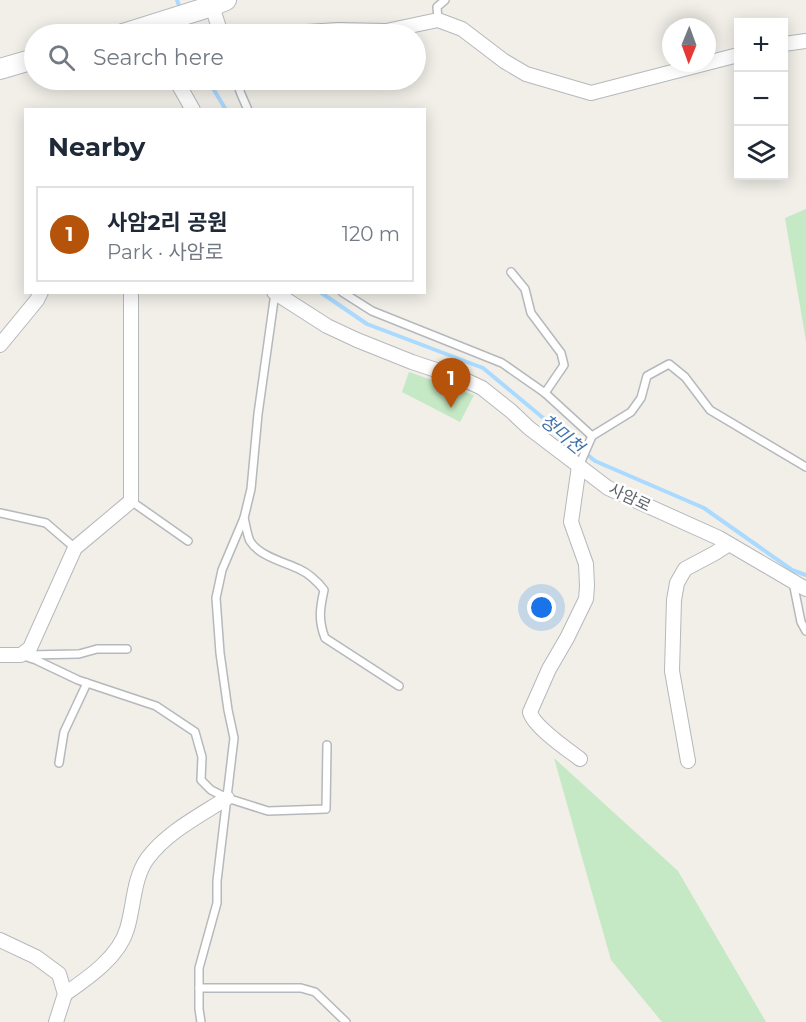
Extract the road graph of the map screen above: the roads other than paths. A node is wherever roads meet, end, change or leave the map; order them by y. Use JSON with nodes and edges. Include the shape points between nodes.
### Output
{"nodes":[{"id":1,"x":445,"y":0,"type":"edge"},
{"id":2,"x":215,"y":5,"type":"edge"},
{"id":3,"x":438,"y":20,"type":"junction"},
{"id":4,"x":166,"y":24,"type":"edge"},
{"id":5,"x":219,"y":24,"type":"edge"},
{"id":6,"x":419,"y":24,"type":"edge"},
{"id":7,"x":806,"y":41,"type":"edge"},
{"id":8,"x":788,"y":43,"type":"edge"},
{"id":9,"x":734,"y":56,"type":"edge"},
{"id":10,"x":24,"y":62,"type":"edge"},
{"id":11,"x":0,"y":69,"type":"edge"},
{"id":12,"x":180,"y":90,"type":"edge"},
{"id":13,"x":240,"y":90,"type":"edge"},
{"id":14,"x":187,"y":106,"type":"edge"},
{"id":15,"x":248,"y":108,"type":"edge"},
{"id":16,"x":511,"y":272,"type":"dead end"},
{"id":17,"x":40,"y":294,"type":"edge"},
{"id":18,"x":130,"y":294,"type":"edge"},
{"id":19,"x":274,"y":294,"type":"edge"},
{"id":20,"x":276,"y":294,"type":"edge"},
{"id":21,"x":345,"y":294,"type":"edge"},
{"id":22,"x":0,"y":345,"type":"edge"},
{"id":23,"x":545,"y":393,"type":"junction"},
{"id":24,"x":592,"y":435,"type":"junction"},
{"id":25,"x":579,"y":466,"type":"junction"},
{"id":26,"x":806,"y":467,"type":"edge"},
{"id":27,"x":131,"y":501,"type":"junction"},
{"id":28,"x":0,"y":513,"type":"edge"},
{"id":29,"x":244,"y":518,"type":"junction"},
{"id":30,"x":188,"y":541,"type":"dead end"},
{"id":31,"x":729,"y":544,"type":"junction"},
{"id":32,"x":75,"y":548,"type":"junction"},
{"id":33,"x":793,"y":582,"type":"junction"},
{"id":34,"x":806,"y":589,"type":"edge"},
{"id":35,"x":806,"y":631,"type":"edge"},
{"id":36,"x":127,"y":650,"type":"dead end"},
{"id":37,"x":0,"y":655,"type":"edge"},
{"id":38,"x":21,"y":655,"type":"junction"},
{"id":39,"x":87,"y":683,"type":"junction"},
{"id":40,"x":399,"y":686,"type":"dead end"},
{"id":41,"x":327,"y":745,"type":"dead end"},
{"id":42,"x":580,"y":759,"type":"dead end"},
{"id":43,"x":688,"y":761,"type":"dead end"},
{"id":44,"x":59,"y":763,"type":"dead end"},
{"id":45,"x":227,"y":798,"type":"junction"},
{"id":46,"x":0,"y":940,"type":"edge"},
{"id":47,"x":199,"y":988,"type":"junction"},
{"id":48,"x":65,"y":994,"type":"junction"},
{"id":49,"x":56,"y":1022,"type":"edge"},
{"id":50,"x":201,"y":1022,"type":"edge"},
{"id":51,"x":346,"y":1022,"type":"edge"}],
"edges":[{"from":1,"to":3,"type":"lane","via":[[437,7]]},
{"from":2,"to":4,"type":"main road"},
{"from":2,"to":5,"type":"street"},
{"from":3,"to":6,"type":"street"},
{"from":3,"to":9,"type":"street","via":[[462,29],[526,74],[591,93]]},
{"from":7,"to":8,"type":"street"},
{"from":10,"to":11,"type":"main road"},
{"from":12,"to":14,"type":"street"},
{"from":13,"to":15,"type":"lane"},
{"from":16,"to":23,"type":"lane","via":[[525,289],[531,313],[561,353],[564,365]]},
{"from":17,"to":22,"type":"street"},
{"from":18,"to":27,"type":"street"},
{"from":19,"to":29,"type":"lane","via":[[251,489]]},
{"from":20,"to":25,"type":"street","name":"사암로","via":[[357,340],[482,388]]},
{"from":21,"to":23,"type":"lane","via":[[372,311],[502,363]]},
{"from":23,"to":24,"type":"lane"},
{"from":24,"to":25,"type":"lane"},
{"from":24,"to":26,"type":"lane","via":[[631,412],[641,398],[647,376],[669,364],[685,377],[710,410]]},
{"from":25,"to":31,"type":"street","name":"사암로","via":[[608,488]]},
{"from":25,"to":42,"type":"street","via":[[571,522],[586,564],[586,599],[549,669],[530,716]]},
{"from":27,"to":30,"type":"lane"},
{"from":27,"to":32,"type":"street"},
{"from":28,"to":32,"type":"lane","via":[[46,523]]},
{"from":29,"to":40,"type":"lane","via":[[250,541],[263,553],[315,578],[324,590],[319,611],[325,638]]},
{"from":29,"to":45,"type":"lane","via":[[222,570],[216,598],[234,738]]},
{"from":31,"to":33,"type":"street","name":"사암로"},
{"from":31,"to":43,"type":"street","via":[[685,569],[677,583],[672,671]]},
{"from":32,"to":38,"type":"street","via":[[30,648]]},
{"from":33,"to":34,"type":"street","name":"사암로"},
{"from":33,"to":35,"type":"lane"},
{"from":36,"to":38,"type":"lane"},
{"from":37,"to":38,"type":"street"},
{"from":38,"to":39,"type":"lane"},
{"from":39,"to":44,"type":"lane","via":[[64,732]]},
{"from":39,"to":45,"type":"lane","via":[[156,706],[195,732],[202,757],[201,780]]},
{"from":41,"to":45,"type":"lane","via":[[326,810],[268,811]]},
{"from":45,"to":47,"type":"lane","via":[[218,903],[199,968]]},
{"from":45,"to":48,"type":"street","via":[[166,837],[146,860],[127,931],[116,952]]},
{"from":46,"to":48,"type":"street","via":[[36,957],[58,974]]},
{"from":47,"to":50,"type":"lane"},
{"from":47,"to":51,"type":"lane","via":[[301,988],[315,992]]},
{"from":48,"to":49,"type":"street"}]}
